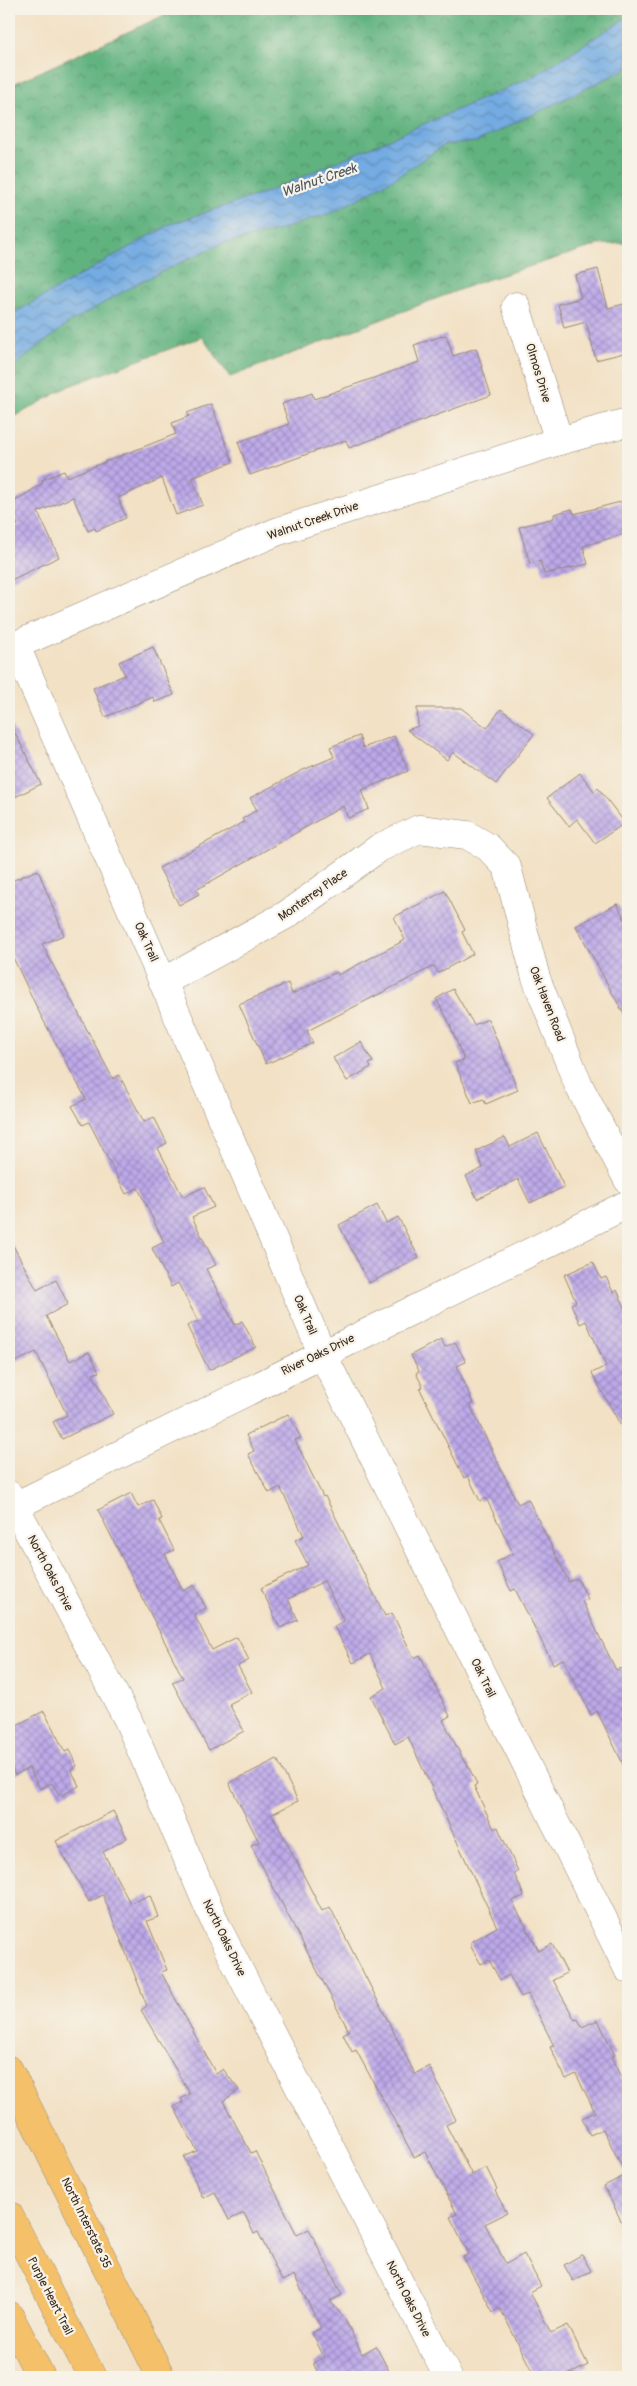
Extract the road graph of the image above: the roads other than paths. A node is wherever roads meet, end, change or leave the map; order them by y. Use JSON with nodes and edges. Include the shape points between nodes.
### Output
{"nodes":[{"id":1,"x":516,"y":306,"type":"dead end"},
{"id":2,"x":628,"y":422,"type":"edge"},
{"id":3,"x":559,"y":441,"type":"junction"},
{"id":4,"x":12,"y":646,"type":"edge"},
{"id":5,"x":467,"y":835,"type":"joint"},
{"id":6,"x":163,"y":982,"type":"junction"},
{"id":7,"x":628,"y":1180,"type":"edge"},
{"id":8,"x":628,"y":1204,"type":"edge"},
{"id":9,"x":322,"y":1353,"type":"junction"},
{"id":10,"x":11,"y":1503,"type":"edge"},
{"id":11,"x":628,"y":1969,"type":"edge"},
{"id":12,"x":9,"y":2070,"type":"edge"},
{"id":13,"x":9,"y":2215,"type":"edge"},
{"id":14,"x":9,"y":2315,"type":"edge"},
{"id":15,"x":41,"y":2377,"type":"edge"},
{"id":16,"x":92,"y":2377,"type":"edge"},
{"id":17,"x":161,"y":2377,"type":"edge"},
{"id":18,"x":448,"y":2377,"type":"edge"}],
"edges":[{"from":1,"to":3,"type":"street","name":"Olmos Drive"},
{"from":2,"to":3,"type":"street","name":"Walnut Creek Drive"},
{"from":3,"to":4,"type":"street","name":"Walnut Creek Drive","via":[[276,532]]},
{"from":4,"to":6,"type":"street","name":"Oak Trail"},
{"from":5,"to":6,"type":"street","name":"Monterrey Place","via":[[419,829],[378,848],[286,915]]},
{"from":5,"to":7,"type":"street","name":"Oak Haven Road","via":[[488,847],[507,867],[536,978],[578,1084]]},
{"from":6,"to":9,"type":"street","name":"Oak Trail"},
{"from":8,"to":9,"type":"street","name":"River Oaks Drive"},
{"from":9,"to":10,"type":"street","name":"River Oaks Drive"},
{"from":9,"to":11,"type":"street","name":"Oak Trail"},
{"from":10,"to":18,"type":"street","name":"North Oaks Drive","via":[[128,1720],[217,1927]]},
{"from":12,"to":17,"type":"main road","name":"North Interstate 35"},
{"from":13,"to":16,"type":"main road","name":"Purple Heart Trail"},
{"from":14,"to":15,"type":"main road"}]}
